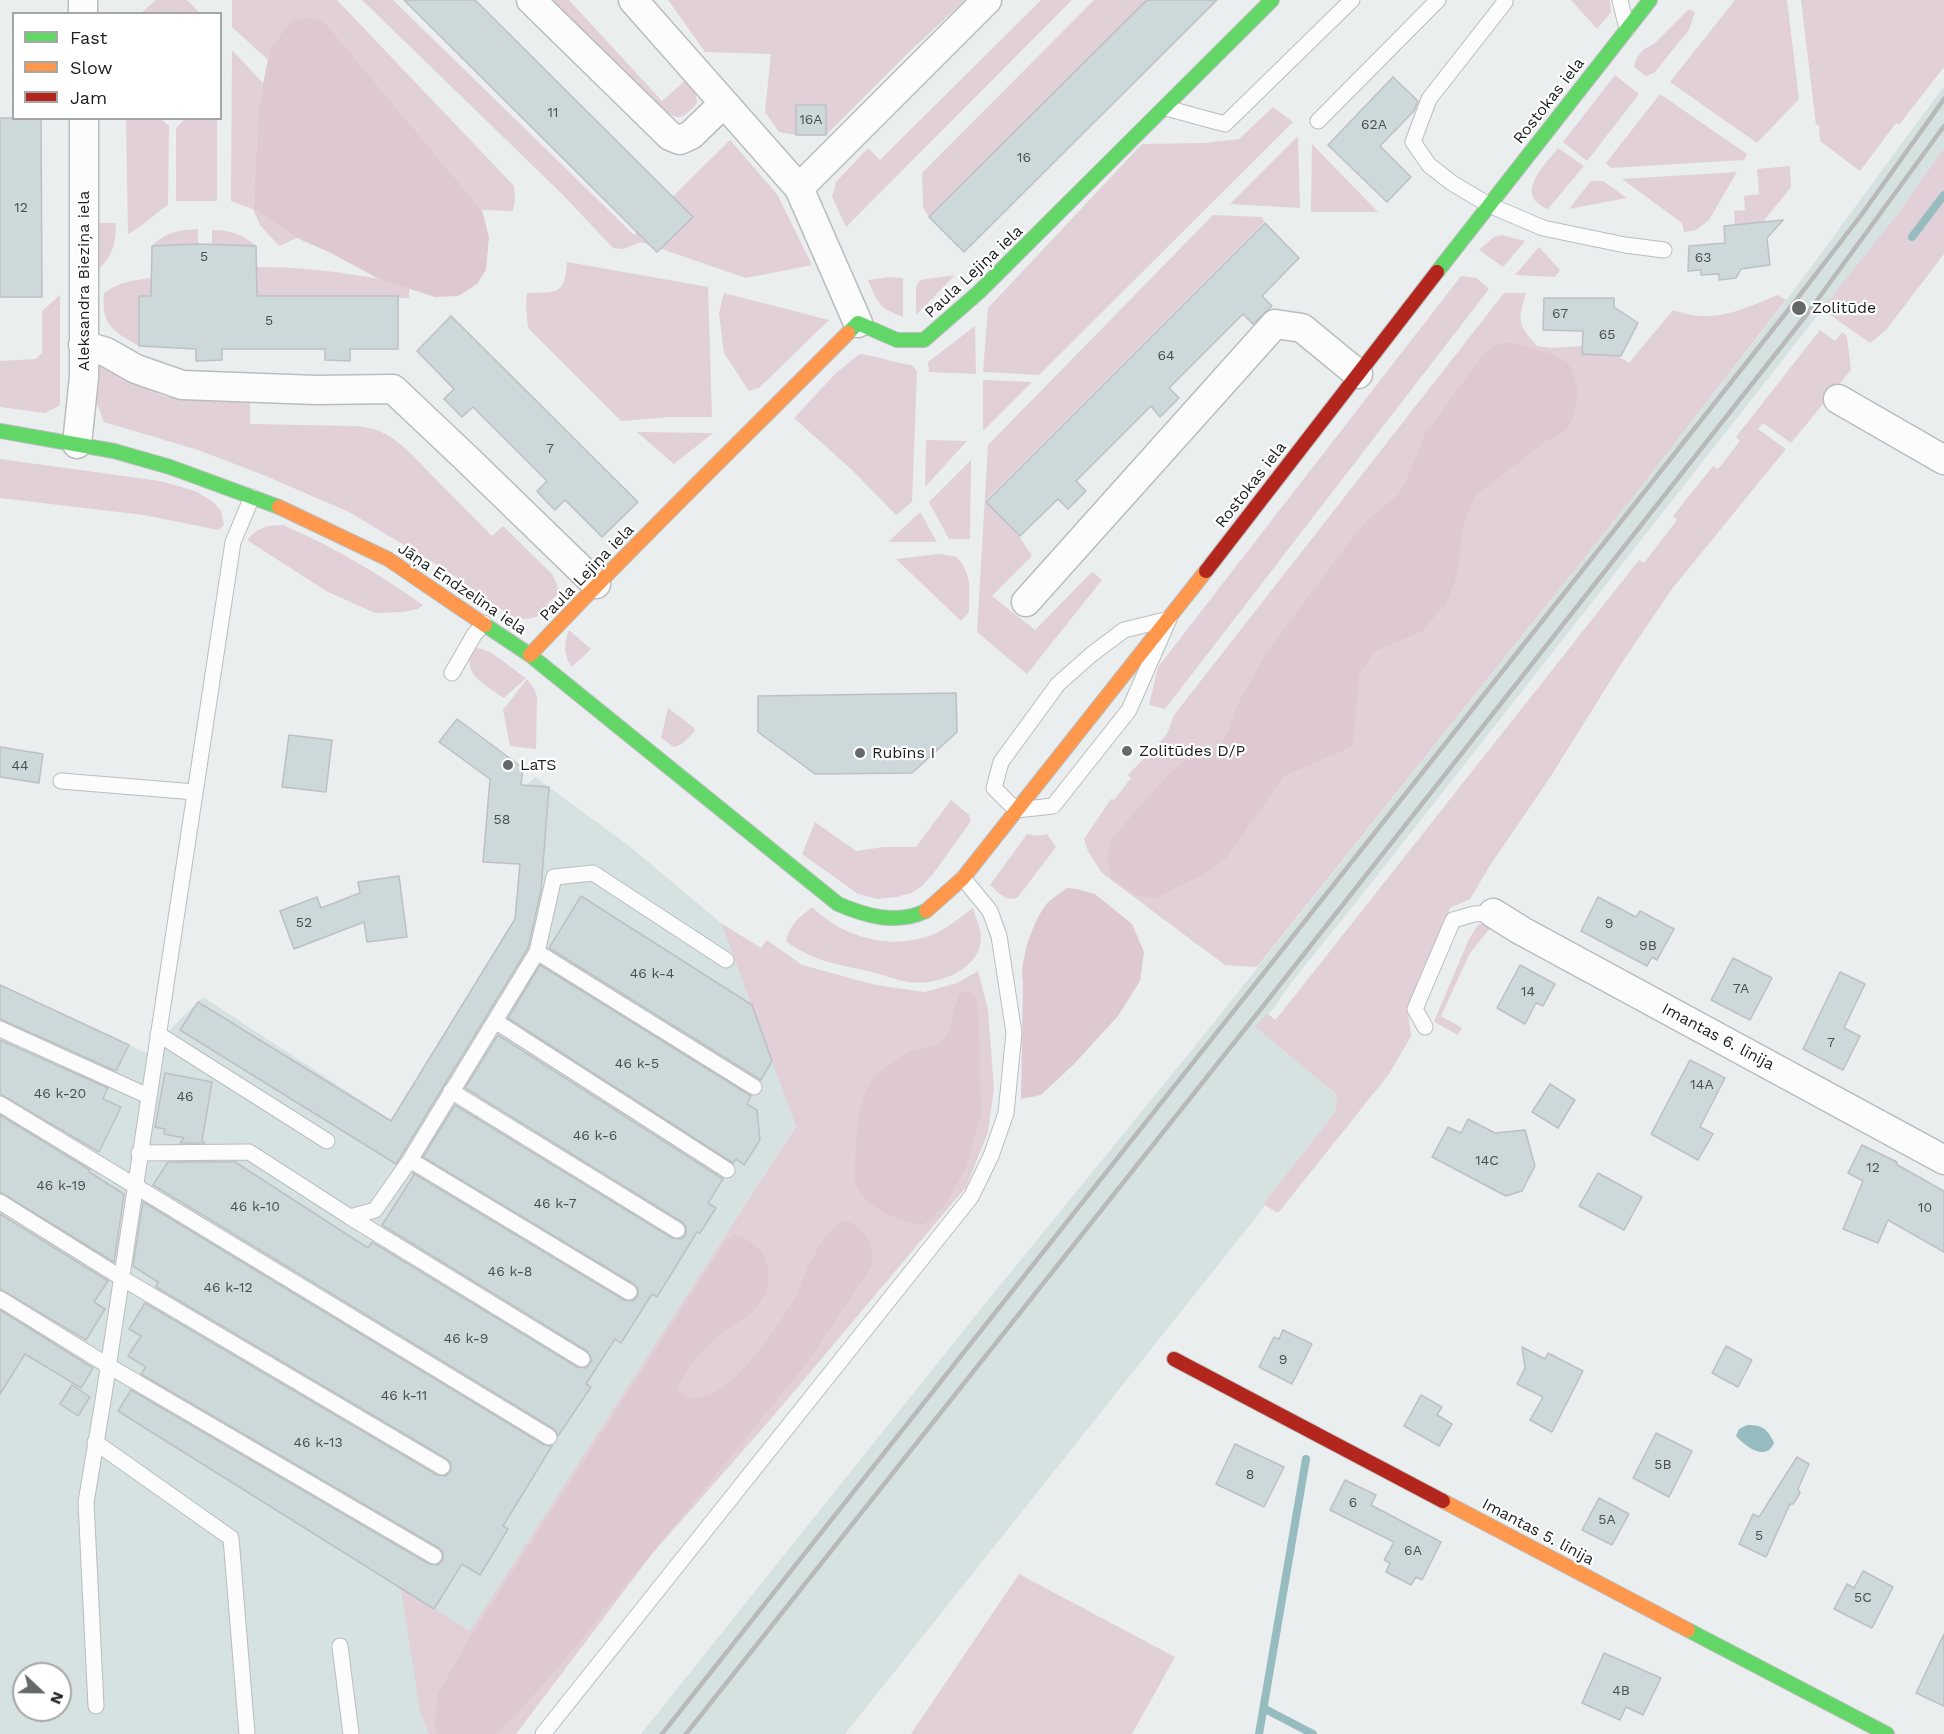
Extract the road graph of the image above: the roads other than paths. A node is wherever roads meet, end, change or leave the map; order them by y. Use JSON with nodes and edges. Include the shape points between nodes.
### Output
{"nodes":[{"id":1,"x":531,"y":0,"type":"edge"},
{"id":2,"x":633,"y":0,"type":"edge"},
{"id":3,"x":987,"y":0,"type":"edge"},
{"id":4,"x":1272,"y":0,"type":"edge"},
{"id":5,"x":1352,"y":0,"type":"edge"},
{"id":6,"x":1438,"y":0,"type":"edge"},
{"id":7,"x":1504,"y":0,"type":"edge"},
{"id":8,"x":1620,"y":0,"type":"edge"},
{"id":9,"x":1650,"y":0,"type":"edge"},
{"id":10,"x":1627,"y":29,"type":"junction"},
{"id":11,"x":724,"y":103,"type":"junction"},
{"id":12,"x":1166,"y":108,"type":"junction"},
{"id":13,"x":84,"y":120,"type":"edge"},
{"id":14,"x":1318,"y":121,"type":"dead end"},
{"id":15,"x":799,"y":188,"type":"junction"},
{"id":16,"x":1489,"y":205,"type":"junction"},
{"id":17,"x":1664,"y":250,"type":"dead end"},
{"id":18,"x":858,"y":322,"type":"junction"},
{"id":19,"x":83,"y":345,"type":"junction"},
{"id":20,"x":1358,"y":374,"type":"junction"},
{"id":21,"x":1838,"y":399,"type":"dead end"},
{"id":22,"x":0,"y":431,"type":"edge"},
{"id":23,"x":77,"y":444,"type":"junction"},
{"id":24,"x":1944,"y":459,"type":"edge"},
{"id":25,"x":252,"y":496,"type":"junction"},
{"id":26,"x":597,"y":584,"type":"junction"},
{"id":27,"x":1026,"y":602,"type":"dead end"},
{"id":28,"x":1168,"y":619,"type":"junction"},
{"id":29,"x":484,"y":623,"type":"junction"},
{"id":30,"x":530,"y":655,"type":"junction"},
{"id":31,"x":452,"y":674,"type":"dead end"},
{"id":32,"x":62,"y":781,"type":"dead end"},
{"id":33,"x":195,"y":792,"type":"junction"},
{"id":34,"x":1016,"y":810,"type":"junction"},
{"id":35,"x":963,"y":878,"type":"junction"},
{"id":36,"x":838,"y":904,"type":"joint"},
{"id":37,"x":1492,"y":913,"type":"joint"},
{"id":38,"x":537,"y":952,"type":"junction"},
{"id":39,"x":726,"y":960,"type":"dead end"},
{"id":40,"x":495,"y":1021,"type":"junction"},
{"id":41,"x":1425,"y":1027,"type":"dead end"},
{"id":42,"x":0,"y":1029,"type":"edge"},
{"id":43,"x":158,"y":1034,"type":"junction"},
{"id":44,"x":754,"y":1088,"type":"dead end"},
{"id":45,"x":451,"y":1091,"type":"junction"},
{"id":46,"x":148,"y":1096,"type":"junction"},
{"id":47,"x":0,"y":1104,"type":"edge"},
{"id":48,"x":327,"y":1141,"type":"dead end"},
{"id":49,"x":140,"y":1153,"type":"junction"},
{"id":50,"x":410,"y":1160,"type":"junction"},
{"id":51,"x":1944,"y":1160,"type":"edge"},
{"id":52,"x":728,"y":1170,"type":"dead end"},
{"id":53,"x":135,"y":1185,"type":"junction"},
{"id":54,"x":0,"y":1202,"type":"edge"},
{"id":55,"x":350,"y":1217,"type":"junction"},
{"id":56,"x":676,"y":1230,"type":"dead end"},
{"id":57,"x":120,"y":1277,"type":"junction"},
{"id":58,"x":629,"y":1292,"type":"dead end"},
{"id":59,"x":0,"y":1299,"type":"edge"},
{"id":60,"x":582,"y":1359,"type":"dead end"},
{"id":61,"x":1174,"y":1359,"type":"dead end"},
{"id":62,"x":107,"y":1365,"type":"junction"},
{"id":63,"x":549,"y":1437,"type":"dead end"},
{"id":64,"x":95,"y":1442,"type":"junction"},
{"id":65,"x":442,"y":1467,"type":"dead end"},
{"id":66,"x":434,"y":1556,"type":"dead end"},
{"id":67,"x":340,"y":1646,"type":"dead end"},
{"id":68,"x":96,"y":1706,"type":"dead end"},
{"id":69,"x":248,"y":1734,"type":"edge"},
{"id":70,"x":351,"y":1734,"type":"edge"},
{"id":71,"x":543,"y":1734,"type":"edge"},
{"id":72,"x":1887,"y":1734,"type":"edge"}],
"edges":[{"from":1,"to":11,"type":"street","via":[[670,136],[680,140],[691,135]]},
{"from":2,"to":11,"type":"street"},
{"from":3,"to":15,"type":"street"},
{"from":4,"to":12,"type":"street","name":"Paula Lejiņa iela"},
{"from":5,"to":12,"type":"lane","via":[[1225,124]]},
{"from":6,"to":14,"type":"lane"},
{"from":7,"to":16,"type":"lane","via":[[1429,99],[1413,142],[1429,165]]},
{"from":8,"to":10,"type":"lane"},
{"from":9,"to":10,"type":"street","name":"Rostokas iela"},
{"from":10,"to":16,"type":"street","name":"Rostokas iela"},
{"from":11,"to":15,"type":"street"},
{"from":12,"to":18,"type":"street","name":"Paula Lejiņa iela","via":[[980,292],[924,340],[897,340]]},
{"from":13,"to":19,"type":"street","name":"Aleksandra Bieziņa iela"},
{"from":15,"to":18,"type":"street"},
{"from":16,"to":17,"type":"lane","via":[[1543,228]]},
{"from":16,"to":20,"type":"street","name":"Rostokas iela"},
{"from":18,"to":26,"type":"street","name":"Paula Lejiņa iela"},
{"from":19,"to":23,"type":"street","name":"Aleksandra Bieziņa iela"},
{"from":19,"to":26,"type":"street","via":[[182,385],[393,389]]},
{"from":20,"to":27,"type":"street","via":[[1302,328],[1275,324]]},
{"from":20,"to":28,"type":"street","name":"Rostokas iela"},
{"from":21,"to":24,"type":"street"},
{"from":22,"to":23,"type":"street","name":"Jāņa Endzelīna iela"},
{"from":23,"to":25,"type":"street","name":"Jāņa Endzelīna iela","via":[[170,467]]},
{"from":25,"to":29,"type":"street","name":"Jāņa Endzelīna iela","via":[[387,559]]},
{"from":25,"to":33,"type":"lane","via":[[233,542]]},
{"from":26,"to":30,"type":"street","name":"Paula Lejiņa iela"},
{"from":28,"to":34,"type":"street","name":"Rostokas iela"},
{"from":28,"to":34,"type":"lane","via":[[1129,710],[1053,806]]},
{"from":28,"to":34,"type":"lane","via":[[1124,630],[1058,684],[1001,762],[994,788]]},
{"from":29,"to":30,"type":"street","name":"Jāņa Endzelīna iela"},
{"from":29,"to":31,"type":"lane"},
{"from":30,"to":36,"type":"street","name":"Jāņa Endzelīna iela"},
{"from":32,"to":33,"type":"lane"},
{"from":33,"to":43,"type":"lane"},
{"from":34,"to":35,"type":"street","name":"Rostokas iela"},
{"from":35,"to":36,"type":"street","name":"Rostokas iela","via":[[924,912],[902,918],[882,920]]},
{"from":35,"to":71,"type":"lane","via":[[990,911],[999,936],[1014,1033],[1006,1113],[981,1177],[970,1197]]},
{"from":37,"to":41,"type":"lane","via":[[1454,920],[1415,1010]]},
{"from":37,"to":51,"type":"street","name":"Imantas 6. līnija"},
{"from":38,"to":39,"type":"lane","via":[[554,877],[593,873]]},
{"from":38,"to":40,"type":"lane"},
{"from":38,"to":44,"type":"lane"},
{"from":40,"to":45,"type":"lane"},
{"from":40,"to":52,"type":"lane"},
{"from":42,"to":46,"type":"lane"},
{"from":43,"to":46,"type":"lane"},
{"from":43,"to":48,"type":"lane"},
{"from":45,"to":50,"type":"lane"},
{"from":45,"to":56,"type":"lane"},
{"from":46,"to":49,"type":"lane"},
{"from":47,"to":53,"type":"lane"},
{"from":49,"to":53,"type":"lane"},
{"from":49,"to":55,"type":"lane","via":[[249,1152]]},
{"from":50,"to":55,"type":"lane","via":[[375,1210]]},
{"from":50,"to":58,"type":"lane"},
{"from":53,"to":57,"type":"lane"},
{"from":53,"to":63,"type":"lane"},
{"from":54,"to":57,"type":"lane"},
{"from":55,"to":60,"type":"lane"},
{"from":57,"to":62,"type":"lane"},
{"from":57,"to":65,"type":"lane"},
{"from":59,"to":62,"type":"lane"},
{"from":61,"to":72,"type":"street","name":"Imantas 5. līnija"},
{"from":62,"to":64,"type":"lane"},
{"from":62,"to":66,"type":"lane"},
{"from":64,"to":68,"type":"lane","via":[[86,1502]]},
{"from":64,"to":69,"type":"lane","via":[[231,1538]]},
{"from":67,"to":70,"type":"lane"}]}
